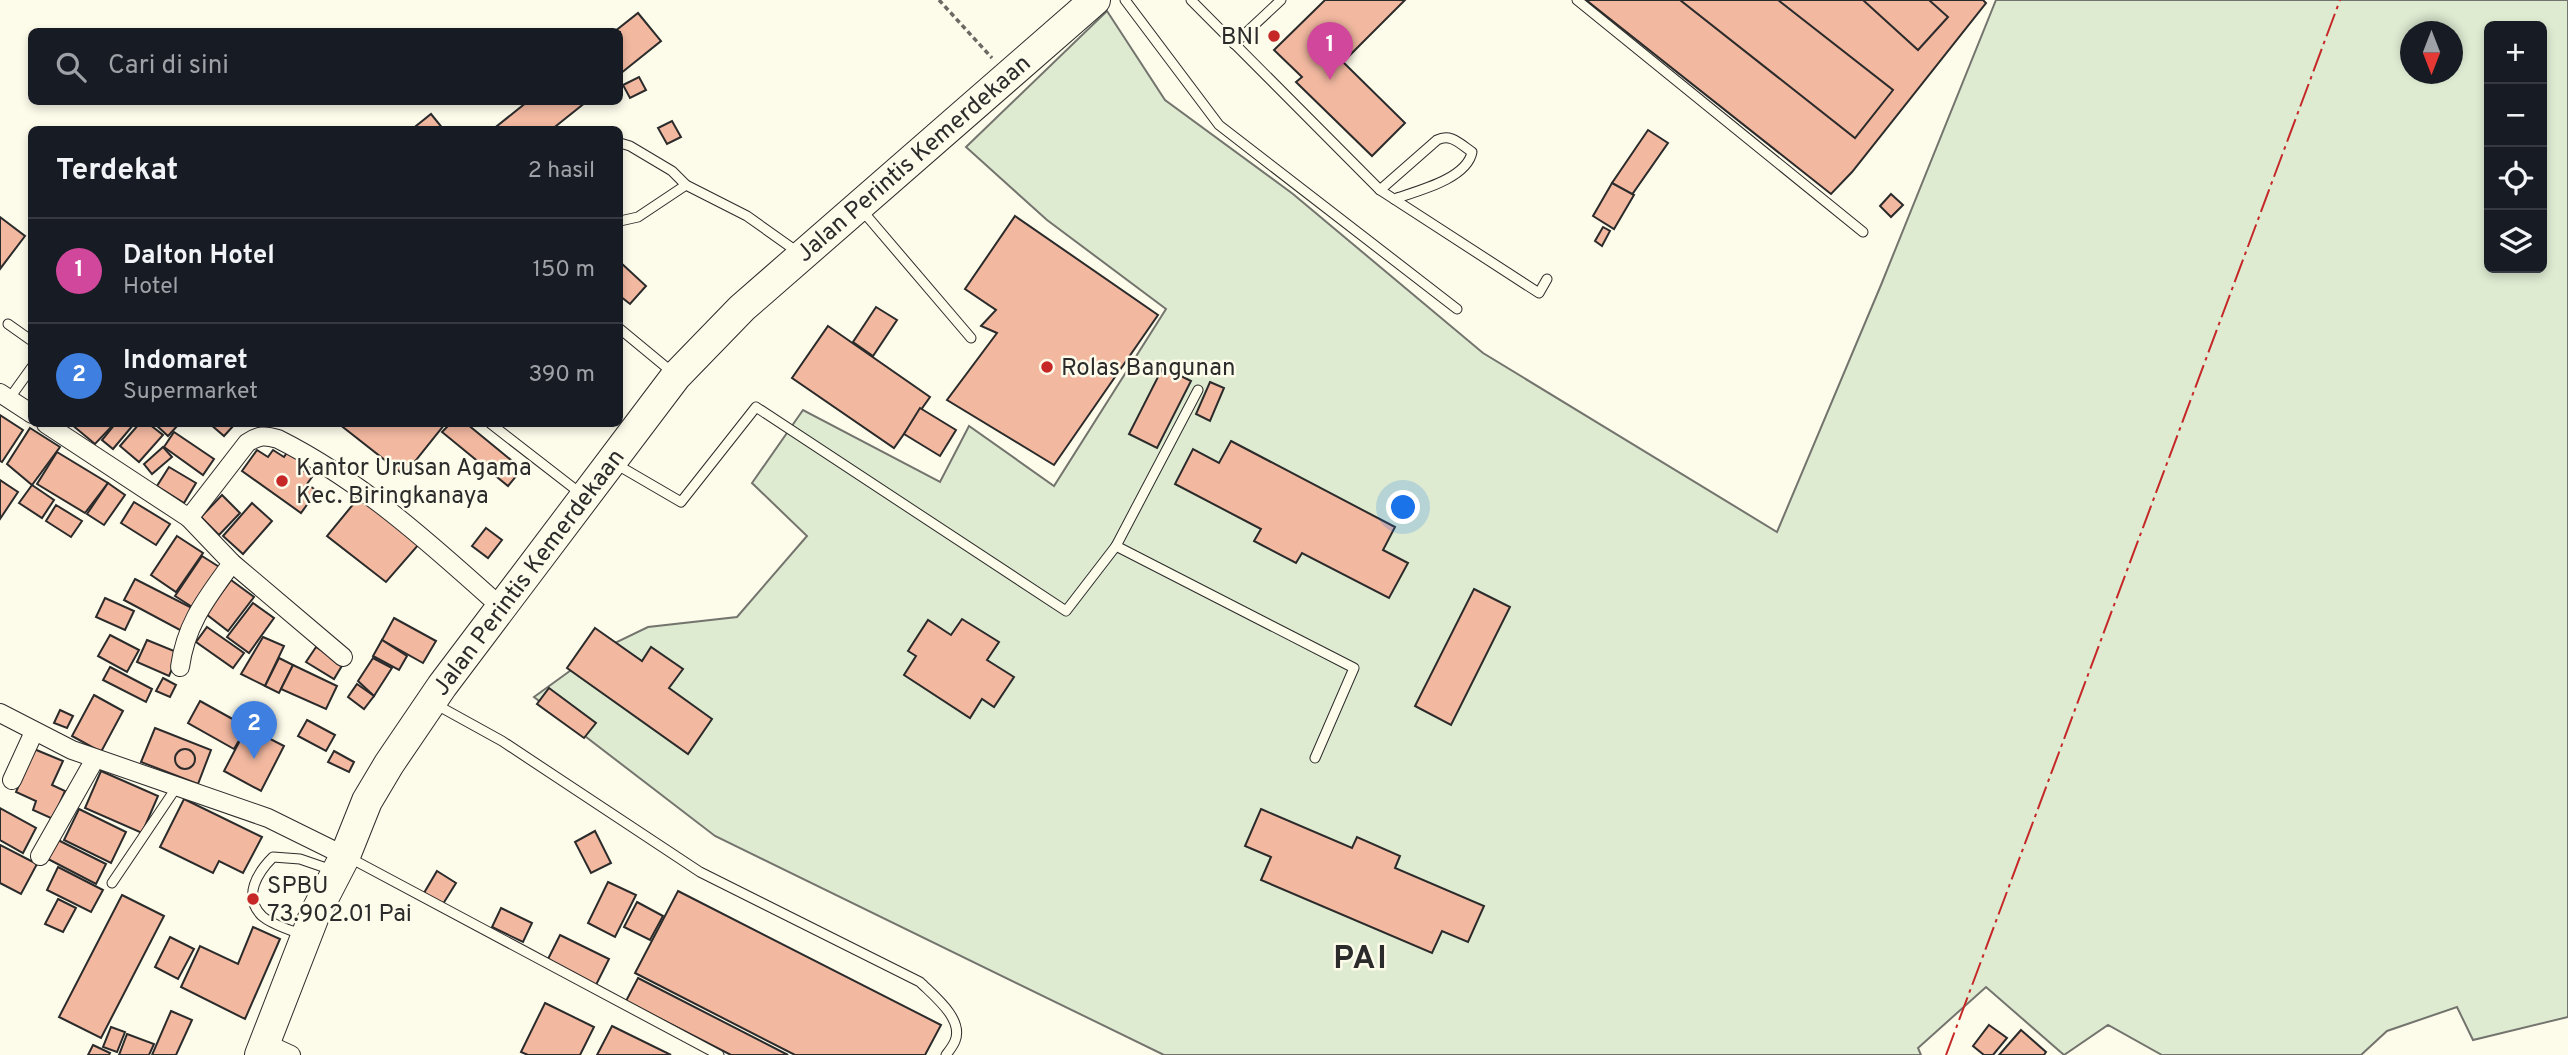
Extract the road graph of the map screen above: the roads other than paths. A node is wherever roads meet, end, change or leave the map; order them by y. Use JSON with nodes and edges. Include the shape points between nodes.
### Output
{"nodes":[{"id":1,"x":1095,"y":0,"type":"edge"},
{"id":2,"x":1125,"y":0,"type":"edge"},
{"id":3,"x":1191,"y":0,"type":"edge"},
{"id":4,"x":1281,"y":0,"type":"edge"},
{"id":5,"x":1577,"y":0,"type":"edge"},
{"id":6,"x":1234,"y":44,"type":"junction"},
{"id":7,"x":623,"y":144,"type":"edge"},
{"id":8,"x":686,"y":185,"type":"junction"},
{"id":9,"x":1380,"y":190,"type":"junction"},
{"id":10,"x":1394,"y":199,"type":"junction"},
{"id":11,"x":859,"y":207,"type":"junction"},
{"id":12,"x":623,"y":220,"type":"edge"},
{"id":13,"x":1863,"y":232,"type":"dead end"},
{"id":14,"x":802,"y":255,"type":"junction"},
{"id":15,"x":1546,"y":279,"type":"dead end"},
{"id":16,"x":1457,"y":309,"type":"dead end"},
{"id":17,"x":8,"y":324,"type":"dead end"},
{"id":18,"x":623,"y":332,"type":"edge"},
{"id":19,"x":28,"y":338,"type":"edge"},
{"id":20,"x":971,"y":338,"type":"dead end"},
{"id":21,"x":28,"y":371,"type":"edge"},
{"id":22,"x":676,"y":376,"type":"junction"},
{"id":23,"x":1198,"y":390,"type":"dead end"},
{"id":24,"x":5,"y":396,"type":"edge"},
{"id":25,"x":28,"y":411,"type":"edge"},
{"id":26,"x":51,"y":427,"type":"edge"},
{"id":27,"x":495,"y":427,"type":"edge"},
{"id":28,"x":611,"y":461,"type":"junction"},
{"id":29,"x":585,"y":496,"type":"junction"},
{"id":30,"x":189,"y":518,"type":"junction"},
{"id":31,"x":1116,"y":546,"type":"junction"},
{"id":32,"x":232,"y":563,"type":"junction"},
{"id":33,"x":501,"y":607,"type":"junction"},
{"id":34,"x":343,"y":657,"type":"dead end"},
{"id":35,"x":180,"y":667,"type":"dead end"},
{"id":36,"x":431,"y":702,"type":"junction"},
{"id":37,"x":0,"y":713,"type":"edge"},
{"id":38,"x":34,"y":732,"type":"junction"},
{"id":39,"x":1315,"y":758,"type":"dead end"},
{"id":40,"x":95,"y":759,"type":"junction"},
{"id":41,"x":12,"y":780,"type":"dead end"},
{"id":42,"x":176,"y":788,"type":"junction"},
{"id":43,"x":40,"y":856,"type":"dead end"},
{"id":44,"x":341,"y":864,"type":"junction"},
{"id":45,"x":112,"y":883,"type":"dead end"},
{"id":46,"x":306,"y":936,"type":"junction"},
{"id":47,"x":272,"y":1051,"type":"edge"},
{"id":48,"x":719,"y":1055,"type":"edge"},
{"id":49,"x":946,"y":1055,"type":"edge"}],
"edges":[{"from":1,"to":11,"type":"highway","name":"Jalan Perintis Kemerdekaan"},
{"from":2,"to":16,"type":"lane","via":[[1219,125]]},
{"from":3,"to":6,"type":"lane"},
{"from":4,"to":6,"type":"lane"},
{"from":5,"to":13,"type":"lane"},
{"from":6,"to":9,"type":"lane"},
{"from":7,"to":8,"type":"lane","via":[[672,171]]},
{"from":8,"to":12,"type":"lane","via":[[638,217]]},
{"from":8,"to":14,"type":"lane","via":[[747,216]]},
{"from":9,"to":10,"type":"lane"},
{"from":9,"to":10,"type":"lane","via":[[1445,136],[1472,152],[1463,170]]},
{"from":10,"to":15,"type":"lane","via":[[1539,293]]},
{"from":11,"to":14,"type":"highway","name":"Jalan Perintis Kemerdekaan"},
{"from":11,"to":20,"type":"lane"},
{"from":14,"to":22,"type":"highway","name":"Jalan Perintis Kemerdekaan"},
{"from":17,"to":19,"type":"lane"},
{"from":18,"to":22,"type":"lane"},
{"from":21,"to":24,"type":"lane"},
{"from":22,"to":28,"type":"highway","name":"Jalan Perintis Kemerdekaan"},
{"from":23,"to":31,"type":"lane"},
{"from":24,"to":25,"type":"street"},
{"from":26,"to":30,"type":"street"},
{"from":27,"to":29,"type":"lane"},
{"from":28,"to":29,"type":"highway","name":"Jalan Perintis Kemerdekaan"},
{"from":28,"to":31,"type":"lane","via":[[681,502],[756,407],[1066,611]]},
{"from":29,"to":33,"type":"highway","name":"Jalan Perintis Kemerdekaan"},
{"from":30,"to":32,"type":"street"},
{"from":30,"to":33,"type":"street","via":[[247,443],[265,435],[298,449],[383,505]]},
{"from":31,"to":39,"type":"lane","via":[[1354,668]]},
{"from":32,"to":34,"type":"street"},
{"from":32,"to":35,"type":"street","via":[[196,616],[183,644]]},
{"from":33,"to":36,"type":"highway","name":"Jalan Perintis Kemerdekaan"},
{"from":36,"to":44,"type":"highway","name":"Jalan Perintis Kemerdekaan","via":[[367,801]]},
{"from":36,"to":49,"type":"lane","via":[[502,741],[701,872],[920,982],[945,1007],[957,1028],[956,1040]]},
{"from":37,"to":38,"type":"street"},
{"from":38,"to":40,"type":"street"},
{"from":38,"to":41,"type":"street"},
{"from":40,"to":42,"type":"street"},
{"from":40,"to":43,"type":"street"},
{"from":42,"to":44,"type":"street","via":[[268,818]]},
{"from":42,"to":45,"type":"lane"},
{"from":44,"to":46,"type":"highway","name":"Jalan Perintis Kemerdekaan"},
{"from":44,"to":46,"type":"lane","via":[[274,857],[260,870],[252,890],[262,916]]},
{"from":44,"to":48,"type":"lane"},
{"from":46,"to":47,"type":"highway","name":"Jalan Perintis Kemerdekaan"}]}
